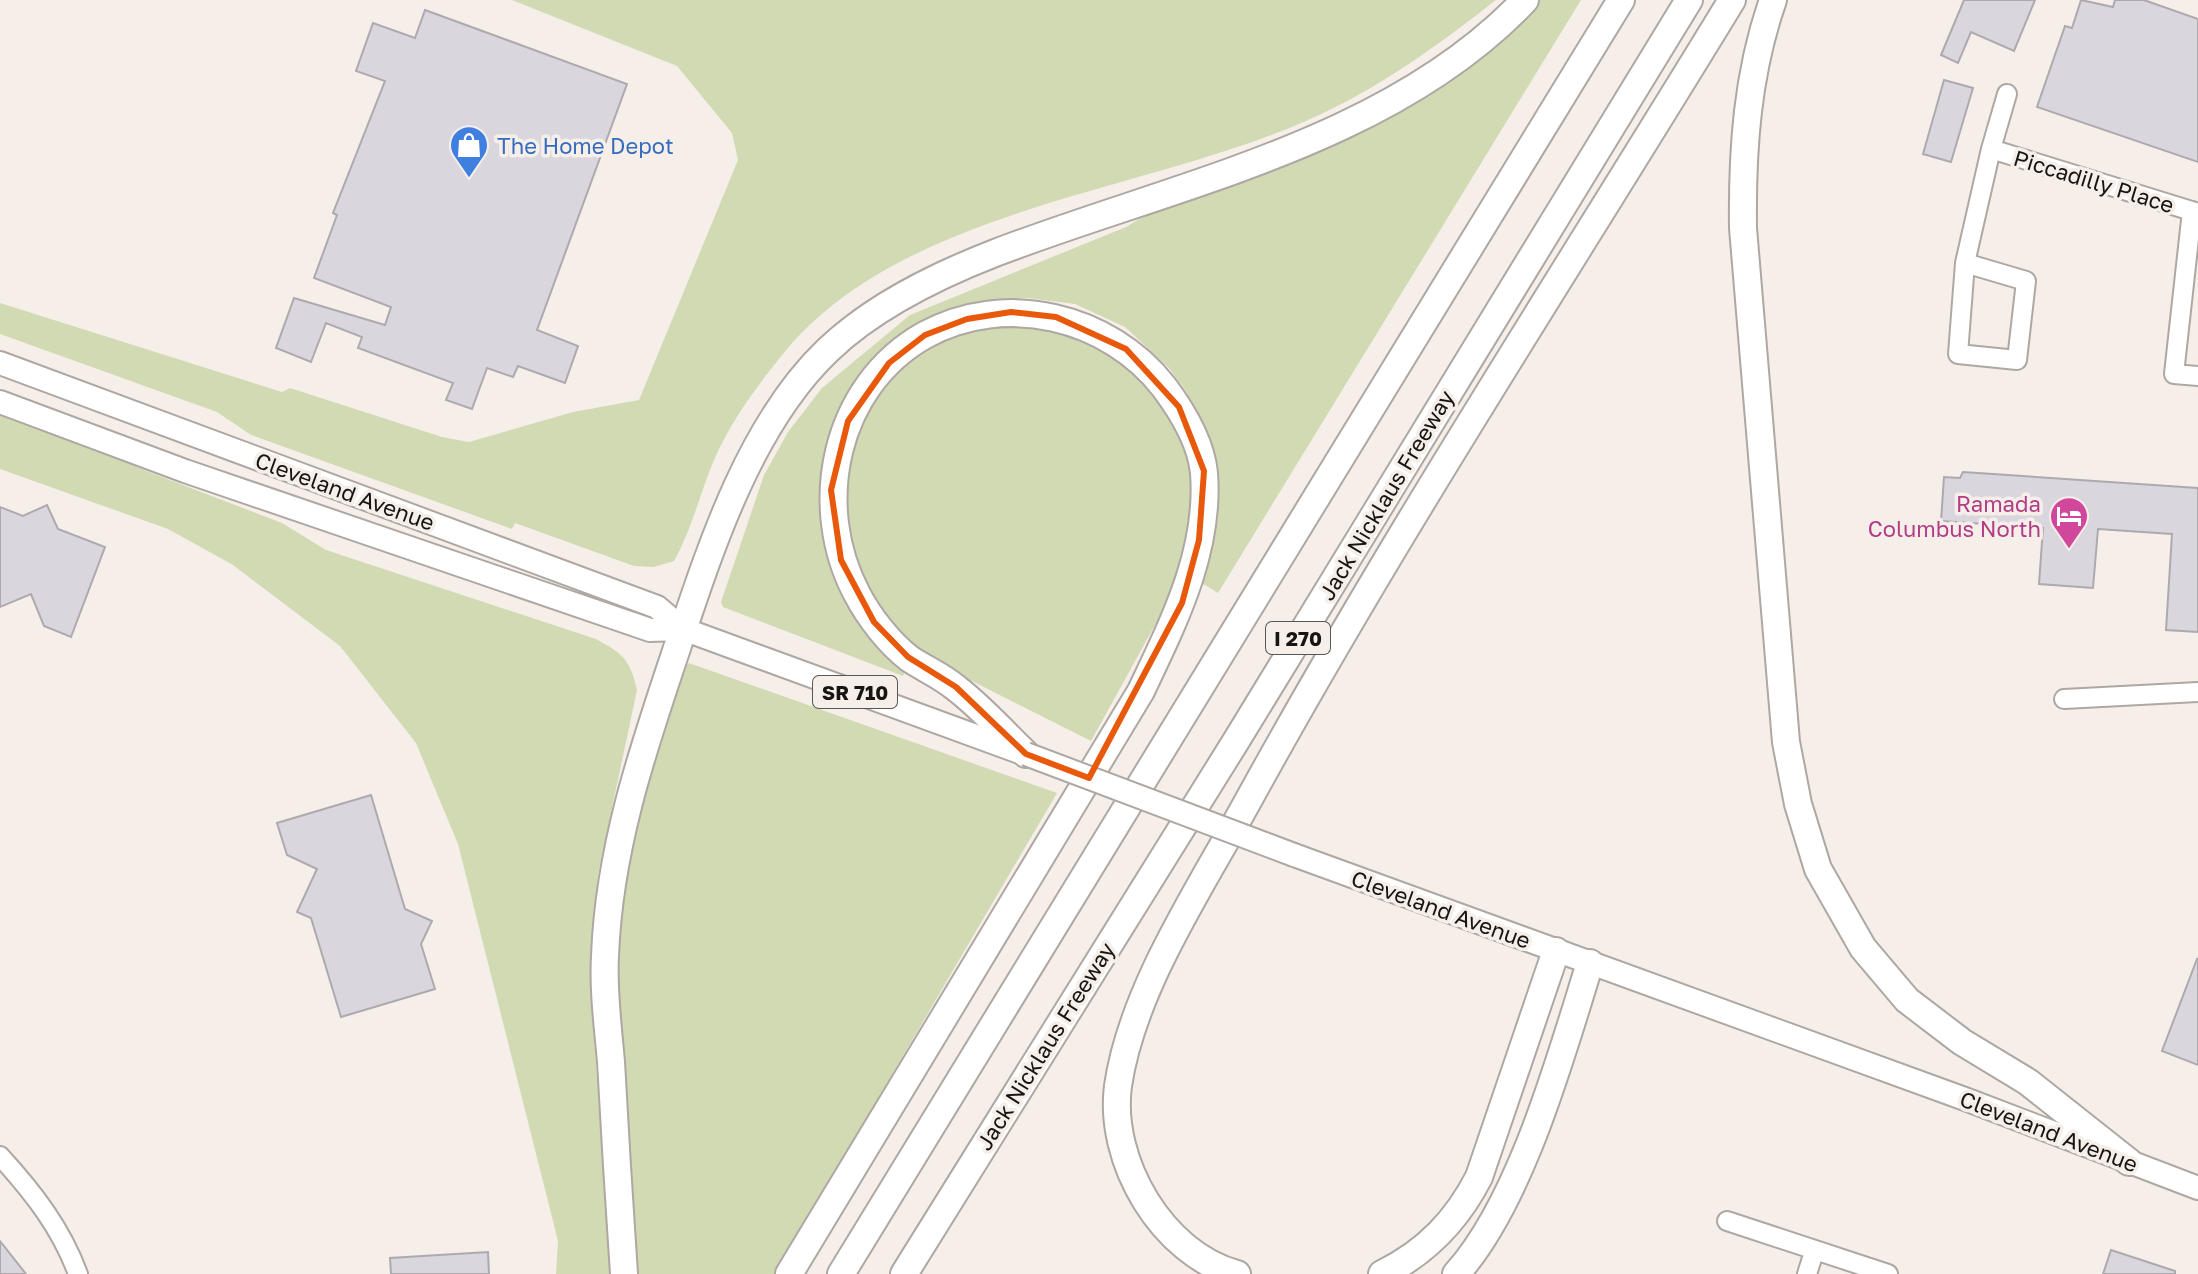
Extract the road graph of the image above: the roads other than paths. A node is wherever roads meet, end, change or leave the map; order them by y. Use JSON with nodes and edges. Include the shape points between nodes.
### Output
{"nodes":[{"id":1,"x":1525,"y":0,"type":"edge"},
{"id":2,"x":1621,"y":0,"type":"edge"},
{"id":3,"x":1689,"y":0,"type":"edge"},
{"id":4,"x":1732,"y":0,"type":"edge"},
{"id":5,"x":1773,"y":0,"type":"edge"},
{"id":6,"x":2007,"y":94,"type":"dead end"},
{"id":7,"x":1991,"y":149,"type":"junction"},
{"id":8,"x":2195,"y":212,"type":"edge"},
{"id":9,"x":1965,"y":263,"type":"junction"},
{"id":10,"x":2189,"y":324,"type":"edge"},
{"id":11,"x":0,"y":363,"type":"edge"},
{"id":12,"x":2198,"y":376,"type":"edge"},
{"id":13,"x":0,"y":402,"type":"edge"},
{"id":14,"x":683,"y":629,"type":"junction"},
{"id":15,"x":2198,"y":692,"type":"edge"},
{"id":16,"x":2064,"y":699,"type":"dead end"},
{"id":17,"x":1026,"y":754,"type":"junction"},
{"id":18,"x":1556,"y":951,"type":"junction"},
{"id":19,"x":1590,"y":963,"type":"junction"},
{"id":20,"x":0,"y":1156,"type":"edge"},
{"id":21,"x":2129,"y":1162,"type":"junction"},
{"id":22,"x":2198,"y":1188,"type":"edge"},
{"id":23,"x":1727,"y":1221,"type":"dead end"},
{"id":24,"x":1814,"y":1252,"type":"junction"},
{"id":25,"x":78,"y":1274,"type":"edge"},
{"id":26,"x":624,"y":1274,"type":"edge"},
{"id":27,"x":789,"y":1274,"type":"edge"},
{"id":28,"x":841,"y":1274,"type":"edge"},
{"id":29,"x":904,"y":1274,"type":"edge"},
{"id":30,"x":1237,"y":1274,"type":"edge"},
{"id":31,"x":1382,"y":1274,"type":"edge"},
{"id":32,"x":1456,"y":1274,"type":"edge"},
{"id":33,"x":1807,"y":1274,"type":"edge"},
{"id":34,"x":1888,"y":1274,"type":"edge"}],
"edges":[{"from":1,"to":14,"type":"highway","via":[[1440,73],[1382,107],[1316,138],[992,255],[875,313],[826,351],[786,402],[735,493]]},
{"from":2,"to":28,"type":"highway","number":"I 270"},
{"from":3,"to":29,"type":"highway","name":"Jack Nicklaus Freeway","number":"I 270"},
{"from":4,"to":30,"type":"highway","via":[[1311,688],[1177,930],[1142,1005],[1118,1087],[1117,1123],[1125,1159],[1165,1226],[1197,1253]]},
{"from":5,"to":21,"type":"highway","via":[[1749,92],[1743,228],[1786,742],[1798,804],[1818,869],[1863,948],[1907,1000],[2028,1082]]},
{"from":6,"to":7,"type":"street"},
{"from":7,"to":8,"type":"street","name":"Piccadilly Place"},
{"from":7,"to":9,"type":"street"},
{"from":8,"to":10,"type":"street"},
{"from":9,"to":9,"type":"street","via":[[1958,354],[2017,360],[2026,281]]},
{"from":10,"to":12,"type":"street","via":[[2174,374]]},
{"from":11,"to":14,"type":"main road","name":"Cleveland Avenue","via":[[657,607]]},
{"from":13,"to":14,"type":"main road","name":"Cleveland Avenue","via":[[650,630]]},
{"from":14,"to":17,"type":"main road","name":"Cleveland Avenue","number":"SR 710"},
{"from":14,"to":26,"type":"highway","via":[[627,801],[610,887],[604,961]]},
{"from":15,"to":16,"type":"street"},
{"from":17,"to":18,"type":"main road","name":"Cleveland Avenue","number":"SR 710","bridge":true},
{"from":17,"to":27,"type":"highway","via":[[956,687],[908,657],[874,622],[841,560],[831,490],[848,421],[889,363],[925,335],[967,319],[1011,312],[1056,317],[1092,330],[1126,349],[1154,375],[1179,407],[1204,471],[1199,540],[1182,603],[1141,691]]},
{"from":18,"to":19,"type":"main road","name":"Cleveland Avenue","number":"SR 710"},
{"from":18,"to":31,"type":"highway","via":[[1479,1177],[1464,1206],[1443,1233]]},
{"from":19,"to":21,"type":"main road","name":"Cleveland Avenue","number":"SR 710"},
{"from":19,"to":32,"type":"highway","via":[[1522,1162],[1474,1254]]},
{"from":20,"to":25,"type":"street","via":[[64,1236]]},
{"from":21,"to":22,"type":"main road","name":"Cleveland Avenue","number":"SR 710"},
{"from":23,"to":24,"type":"street"},
{"from":24,"to":33,"type":"street"},
{"from":24,"to":34,"type":"street"}]}
